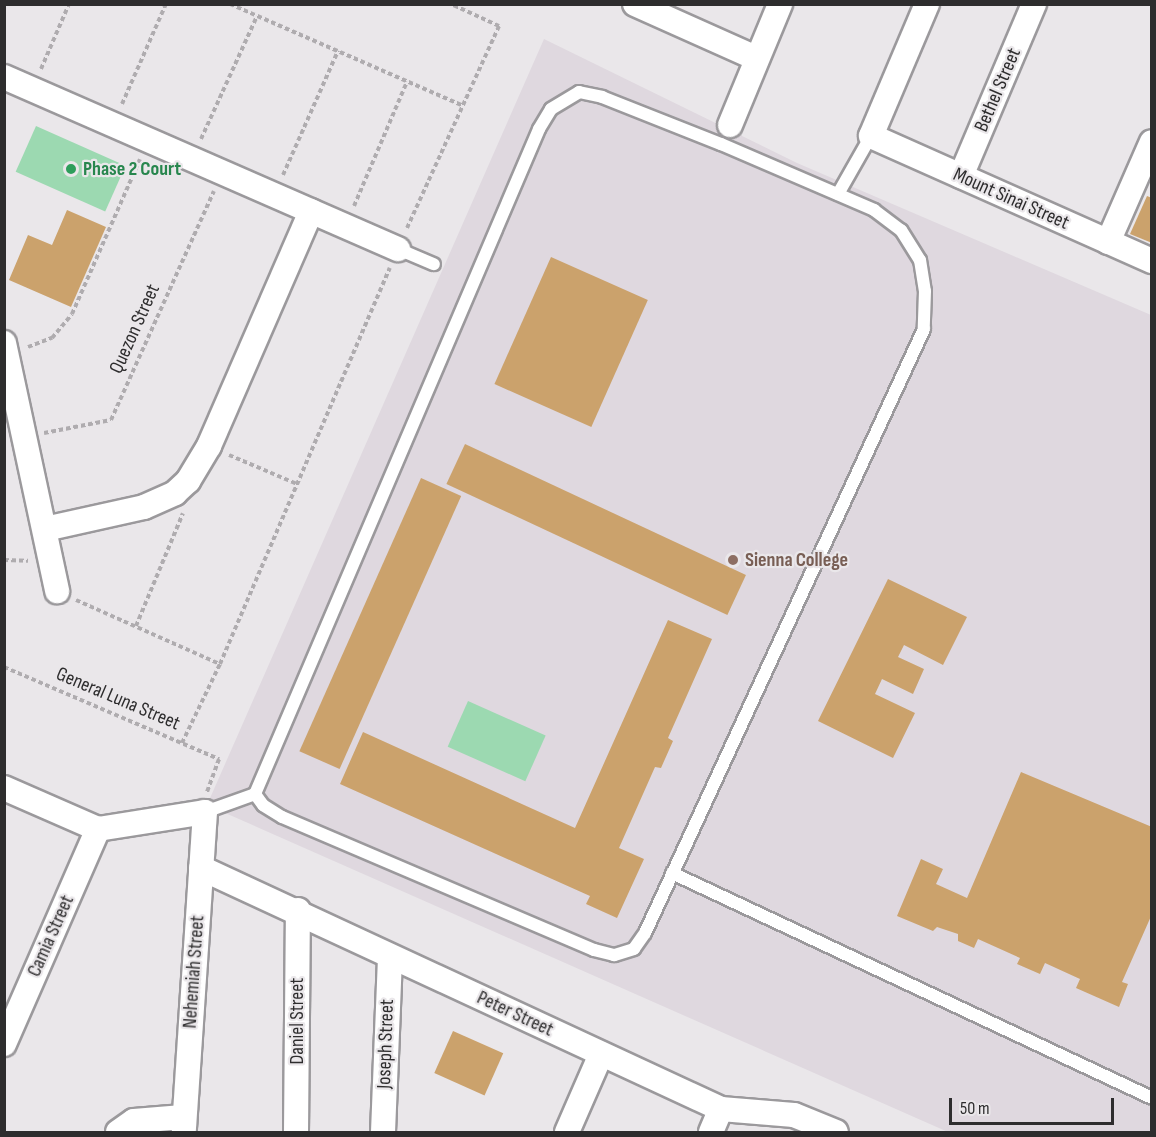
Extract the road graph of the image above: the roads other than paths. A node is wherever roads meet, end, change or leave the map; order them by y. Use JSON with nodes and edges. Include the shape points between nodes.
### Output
{"nodes":[{"id":1,"x":780,"y":4,"type":"edge"},
{"id":2,"x":927,"y":4,"type":"edge"},
{"id":3,"x":1034,"y":4,"type":"edge"},
{"id":4,"x":638,"y":5,"type":"edge"},
{"id":5,"x":756,"y":58,"type":"junction"},
{"id":6,"x":4,"y":77,"type":"edge"},
{"id":7,"x":726,"y":135,"type":"junction"},
{"id":8,"x":871,"y":136,"type":"junction"},
{"id":9,"x":1152,"y":142,"type":"edge"},
{"id":10,"x":961,"y":176,"type":"junction"},
{"id":11,"x":838,"y":194,"type":"junction"},
{"id":12,"x":311,"y":211,"type":"junction"},
{"id":13,"x":1108,"y":242,"type":"junction"},
{"id":14,"x":398,"y":249,"type":"joint"},
{"id":15,"x":1152,"y":261,"type":"edge"},
{"id":16,"x":434,"y":264,"type":"dead end"},
{"id":17,"x":6,"y":348,"type":"edge"},
{"id":18,"x":45,"y":529,"type":"junction"},
{"id":19,"x":57,"y":591,"type":"road end"},
{"id":20,"x":4,"y":788,"type":"edge"},
{"id":21,"x":255,"y":794,"type":"junction"},
{"id":22,"x":205,"y":812,"type":"junction"},
{"id":23,"x":98,"y":829,"type":"junction"},
{"id":24,"x":201,"y":868,"type":"junction"},
{"id":25,"x":672,"y":873,"type":"junction"},
{"id":26,"x":298,"y":910,"type":"junction"},
{"id":27,"x":390,"y":956,"type":"junction"},
{"id":28,"x":4,"y":1044,"type":"edge"},
{"id":29,"x":601,"y":1054,"type":"junction"},
{"id":30,"x":1152,"y":1098,"type":"edge"},
{"id":31,"x":721,"y":1109,"type":"junction"},
{"id":32,"x":183,"y":1125,"type":"edge"},
{"id":33,"x":829,"y":1131,"type":"edge"},
{"id":34,"x":118,"y":1132,"type":"edge"},
{"id":35,"x":296,"y":1132,"type":"edge"},
{"id":36,"x":383,"y":1132,"type":"edge"},
{"id":37,"x":567,"y":1132,"type":"edge"},
{"id":38,"x":711,"y":1132,"type":"edge"}],
"edges":[{"from":1,"to":5,"type":"street"},
{"from":2,"to":8,"type":"street"},
{"from":3,"to":10,"type":"street","name":"Bethel Street"},
{"from":4,"to":5,"type":"street"},
{"from":5,"to":7,"type":"street"},
{"from":6,"to":12,"type":"street"},
{"from":7,"to":11,"type":"lane"},
{"from":7,"to":21,"type":"lane","via":[[579,92],[551,109]]},
{"from":8,"to":10,"type":"street","name":"Mount Sinai Street"},
{"from":8,"to":11,"type":"lane"},
{"from":9,"to":13,"type":"street"},
{"from":10,"to":13,"type":"street","name":"Mount Sinai Street"},
{"from":11,"to":25,"type":"lane","via":[[874,210],[901,230],[920,260],[925,291],[924,329]]},
{"from":12,"to":14,"type":"street"},
{"from":12,"to":18,"type":"street","via":[[209,446],[188,481],[175,493],[144,507]]},
{"from":13,"to":15,"type":"street","name":"Mount Sinai Street"},
{"from":14,"to":16,"type":"lane"},
{"from":17,"to":18,"type":"street"},
{"from":18,"to":19,"type":"street"},
{"from":20,"to":23,"type":"street"},
{"from":21,"to":22,"type":"lane"},
{"from":21,"to":25,"type":"lane","via":[[262,805],[282,817],[594,950],[614,955],[634,950]]},
{"from":22,"to":23,"type":"street"},
{"from":22,"to":24,"type":"street","name":"Nehemiah Street"},
{"from":23,"to":28,"type":"street","name":"Camia Street"},
{"from":24,"to":26,"type":"street","name":"Peter Street"},
{"from":24,"to":32,"type":"street","name":"Nehemiah Street"},
{"from":25,"to":30,"type":"lane"},
{"from":26,"to":27,"type":"street","name":"Peter Street"},
{"from":26,"to":35,"type":"street","name":"Daniel Street"},
{"from":27,"to":29,"type":"street","name":"Peter Street"},
{"from":27,"to":36,"type":"street","name":"Joseph Street"},
{"from":29,"to":31,"type":"street","name":"Peter Street"},
{"from":29,"to":37,"type":"street"},
{"from":31,"to":33,"type":"street","name":"Peter Street","via":[[794,1115]]},
{"from":31,"to":38,"type":"street"},
{"from":32,"to":34,"type":"street","via":[[134,1121]]}]}
